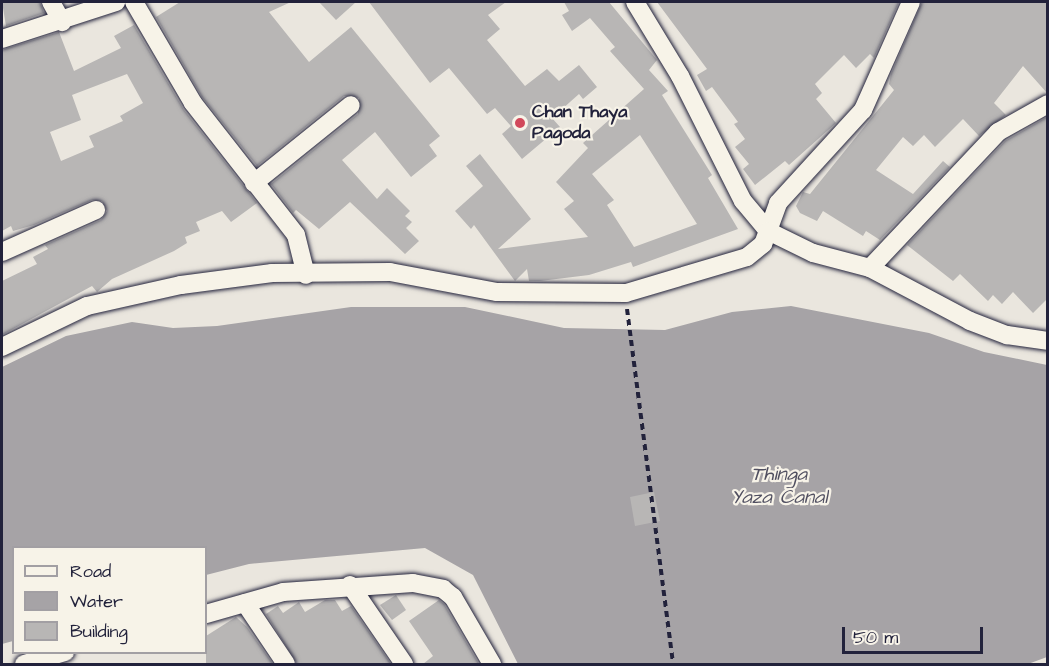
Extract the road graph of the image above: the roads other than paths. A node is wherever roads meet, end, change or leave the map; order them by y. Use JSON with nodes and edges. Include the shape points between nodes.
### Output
{"nodes":[{"id":1,"x":51,"y":2,"type":"edge"},
{"id":2,"x":116,"y":2,"type":"edge"},
{"id":3,"x":134,"y":2,"type":"edge"},
{"id":4,"x":635,"y":2,"type":"edge"},
{"id":5,"x":911,"y":2,"type":"edge"},
{"id":6,"x":62,"y":22,"type":"junction"},
{"id":7,"x":2,"y":39,"type":"edge"},
{"id":8,"x":1047,"y":104,"type":"edge"},
{"id":9,"x":351,"y":105,"type":"dead end"},
{"id":10,"x":254,"y":183,"type":"junction"},
{"id":11,"x":96,"y":210,"type":"dead end"},
{"id":12,"x":768,"y":231,"type":"junction"},
{"id":13,"x":2,"y":252,"type":"edge"},
{"id":14,"x":870,"y":268,"type":"junction"},
{"id":15,"x":306,"y":275,"type":"junction"},
{"id":16,"x":1047,"y":341,"type":"edge"},
{"id":17,"x":2,"y":347,"type":"edge"},
{"id":18,"x":350,"y":585,"type":"junction"},
{"id":19,"x":245,"y":603,"type":"junction"},
{"id":20,"x":207,"y":614,"type":"edge"},
{"id":21,"x":58,"y":654,"type":"edge"},
{"id":22,"x":24,"y":664,"type":"edge"},
{"id":23,"x":286,"y":664,"type":"edge"},
{"id":24,"x":404,"y":664,"type":"edge"},
{"id":25,"x":492,"y":664,"type":"edge"}],
"edges":[{"from":1,"to":6,"type":"street"},
{"from":2,"to":6,"type":"street"},
{"from":3,"to":10,"type":"street","via":[[182,86]]},
{"from":4,"to":12,"type":"street","via":[[680,76],[743,201]]},
{"from":5,"to":12,"type":"street","via":[[863,110],[778,203]]},
{"from":6,"to":7,"type":"street"},
{"from":8,"to":14,"type":"street","via":[[998,132]]},
{"from":9,"to":10,"type":"street"},
{"from":10,"to":15,"type":"street","via":[[296,235]]},
{"from":11,"to":13,"type":"street"},
{"from":12,"to":14,"type":"street","via":[[813,253]]},
{"from":12,"to":15,"type":"street","via":[[756,251],[738,261],[626,293],[496,292],[390,272]]},
{"from":14,"to":16,"type":"street","via":[[970,321],[1007,335]]},
{"from":15,"to":17,"type":"street","via":[[272,273],[213,280],[87,306]]},
{"from":18,"to":19,"type":"street","via":[[283,592]]},
{"from":18,"to":24,"type":"street"},
{"from":18,"to":25,"type":"street","via":[[413,583],[443,589],[463,608]]},
{"from":19,"to":20,"type":"street"},
{"from":19,"to":23,"type":"street"},
{"from":21,"to":22,"type":"street"}]}
